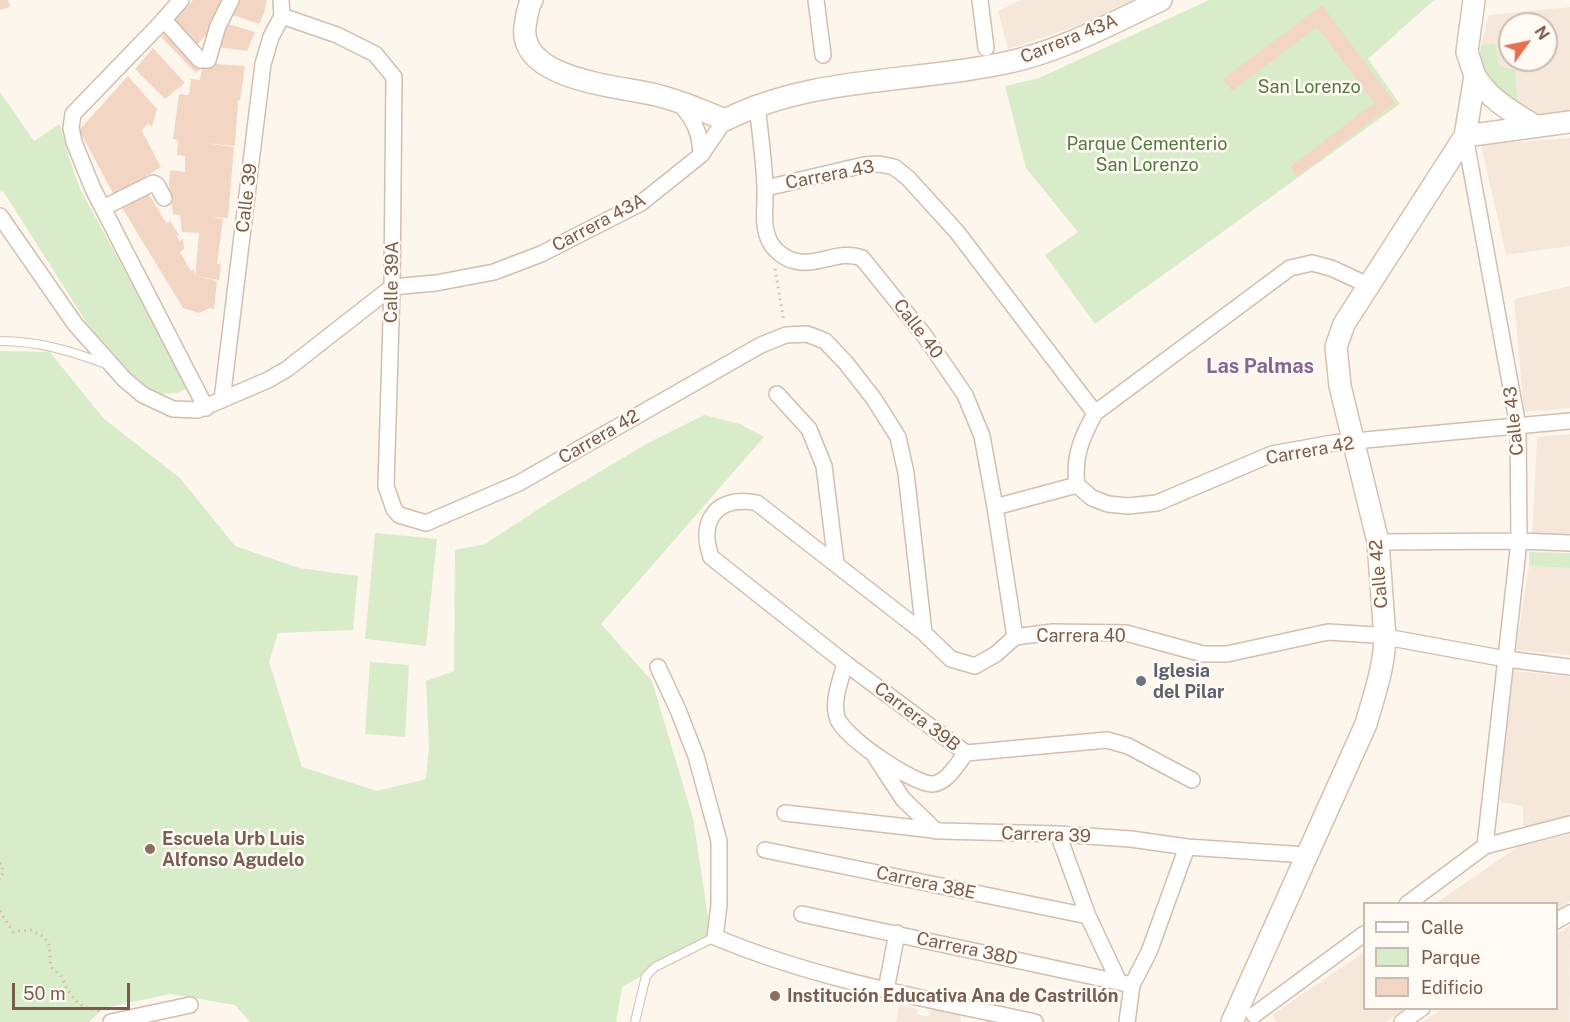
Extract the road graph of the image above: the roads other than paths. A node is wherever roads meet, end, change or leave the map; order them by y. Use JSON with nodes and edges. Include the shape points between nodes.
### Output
{"nodes":[{"id":1,"x":181,"y":0,"type":"edge"},
{"id":2,"x":231,"y":0,"type":"edge"},
{"id":3,"x":281,"y":0,"type":"edge"},
{"id":4,"x":532,"y":0,"type":"edge"},
{"id":5,"x":816,"y":0,"type":"edge"},
{"id":6,"x":1161,"y":0,"type":"edge"},
{"id":7,"x":1474,"y":0,"type":"edge"},
{"id":8,"x":983,"y":1,"type":"edge"},
{"id":9,"x":282,"y":16,"type":"junction"},
{"id":10,"x":164,"y":20,"type":"junction"},
{"id":11,"x":986,"y":48,"type":"dead end"},
{"id":12,"x":823,"y":55,"type":"dead end"},
{"id":13,"x":1475,"y":76,"type":"junction"},
{"id":14,"x":679,"y":102,"type":"junction"},
{"id":15,"x":757,"y":105,"type":"junction"},
{"id":16,"x":725,"y":120,"type":"junction"},
{"id":17,"x":1570,"y":122,"type":"edge"},
{"id":18,"x":1535,"y":126,"type":"junction"},
{"id":19,"x":1465,"y":136,"type":"junction"},
{"id":20,"x":701,"y":155,"type":"junction"},
{"id":21,"x":766,"y":188,"type":"junction"},
{"id":22,"x":164,"y":198,"type":"dead end"},
{"id":23,"x":103,"y":208,"type":"junction"},
{"id":24,"x":0,"y":216,"type":"edge"},
{"id":25,"x":1370,"y":286,"type":"junction"},
{"id":26,"x":392,"y":287,"type":"junction"},
{"id":27,"x":0,"y":341,"type":"edge"},
{"id":28,"x":111,"y":366,"type":"junction"},
{"id":29,"x":777,"y":394,"type":"dead end"},
{"id":30,"x":222,"y":400,"type":"junction"},
{"id":31,"x":206,"y":408,"type":"junction"},
{"id":32,"x":1095,"y":414,"type":"junction"},
{"id":33,"x":1570,"y":421,"type":"edge"},
{"id":34,"x":1518,"y":426,"type":"junction"},
{"id":35,"x":1354,"y":442,"type":"junction"},
{"id":36,"x":1077,"y":485,"type":"junction"},
{"id":37,"x":386,"y":486,"type":"joint"},
{"id":38,"x":995,"y":507,"type":"junction"},
{"id":39,"x":1519,"y":541,"type":"junction"},
{"id":40,"x":1378,"y":542,"type":"junction"},
{"id":41,"x":1570,"y":543,"type":"edge"},
{"id":42,"x":711,"y":557,"type":"joint"},
{"id":43,"x":836,"y":564,"type":"junction"},
{"id":44,"x":924,"y":633,"type":"junction"},
{"id":45,"x":1015,"y":637,"type":"junction"},
{"id":46,"x":1385,"y":638,"type":"junction"},
{"id":47,"x":1506,"y":659,"type":"junction"},
{"id":48,"x":845,"y":663,"type":"junction"},
{"id":49,"x":658,"y":667,"type":"dead end"},
{"id":50,"x":1570,"y":667,"type":"edge"},
{"id":51,"x":966,"y":753,"type":"junction"},
{"id":52,"x":875,"y":756,"type":"junction"},
{"id":53,"x":1192,"y":780,"type":"dead end"},
{"id":54,"x":785,"y":813,"type":"dead end"},
{"id":55,"x":1570,"y":824,"type":"edge"},
{"id":56,"x":936,"y":831,"type":"junction"},
{"id":57,"x":1058,"y":834,"type":"junction"},
{"id":58,"x":1485,"y":846,"type":"junction"},
{"id":59,"x":1187,"y":847,"type":"junction"},
{"id":60,"x":765,"y":850,"type":"dead end"},
{"id":61,"x":1306,"y":855,"type":"junction"},
{"id":62,"x":1408,"y":902,"type":"edge"},
{"id":63,"x":802,"y":914,"type":"dead end"},
{"id":64,"x":1088,"y":916,"type":"junction"},
{"id":65,"x":897,"y":933,"type":"junction"},
{"id":66,"x":1363,"y":935,"type":"edge"},
{"id":67,"x":716,"y":937,"type":"junction"},
{"id":68,"x":1125,"y":984,"type":"junction"},
{"id":69,"x":886,"y":990,"type":"junction"},
{"id":70,"x":190,"y":1005,"type":"dead end"},
{"id":71,"x":1419,"y":1010,"type":"edge"},
{"id":72,"x":1252,"y":1013,"type":"edge"},
{"id":73,"x":107,"y":1018,"type":"edge"},
{"id":74,"x":635,"y":1022,"type":"edge"},
{"id":75,"x":1035,"y":1022,"type":"edge"},
{"id":76,"x":1127,"y":1022,"type":"edge"},
{"id":77,"x":1232,"y":1022,"type":"edge"},
{"id":78,"x":1402,"y":1022,"type":"edge"}],
"edges":[{"from":1,"to":10,"type":"street"},
{"from":2,"to":10,"type":"street","via":[[208,60],[200,60]]},
{"from":3,"to":9,"type":"street","name":"Calle 39"},
{"from":4,"to":14,"type":"street","via":[[525,32],[531,51],[545,66],[567,77]]},
{"from":5,"to":12,"type":"street"},
{"from":6,"to":15,"type":"street","name":"Carrera 43A","via":[[1036,56],[827,88]]},
{"from":7,"to":13,"type":"street","name":"Calle 43","via":[[1467,52]]},
{"from":8,"to":11,"type":"street"},
{"from":9,"to":26,"type":"street","name":"Calle 39A","via":[[337,35],[375,54],[394,77]]},
{"from":9,"to":30,"type":"street","name":"Calle 39","via":[[263,64]]},
{"from":10,"to":23,"type":"street","via":[[73,114],[74,142]]},
{"from":13,"to":18,"type":"street","via":[[1500,105]]},
{"from":13,"to":19,"type":"street","name":"Calle 43"},
{"from":14,"to":16,"type":"street"},
{"from":14,"to":20,"type":"street","via":[[700,136]]},
{"from":15,"to":16,"type":"street","name":"Carrera 43A"},
{"from":15,"to":21,"type":"street"},
{"from":16,"to":20,"type":"street","name":"Carrera 43A"},
{"from":17,"to":18,"type":"street"},
{"from":18,"to":19,"type":"street"},
{"from":19,"to":25,"type":"street","name":"Calle 42"},
{"from":19,"to":34,"type":"street","name":"Calle 43"},
{"from":20,"to":26,"type":"street","name":"Carrera 43A","via":[[641,203],[541,254],[494,272]]},
{"from":21,"to":32,"type":"street","name":"Carrera 43","via":[[864,165],[894,167],[957,232]]},
{"from":21,"to":38,"type":"street","name":"Calle 40","via":[[765,230],[781,254],[794,261],[815,262],[852,254],[862,258],[924,335],[965,395],[982,436]]},
{"from":22,"to":23,"type":"street","via":[[153,183]]},
{"from":23,"to":31,"type":"street"},
{"from":24,"to":28,"type":"street","via":[[75,324]]},
{"from":25,"to":32,"type":"street","via":[[1312,263],[1290,268]]},
{"from":25,"to":35,"type":"street","name":"Calle 42","via":[[1344,324],[1336,346],[1340,386]]},
{"from":26,"to":30,"type":"street","via":[[287,369]]},
{"from":26,"to":37,"type":"street","name":"Calle 39A"},
{"from":27,"to":28,"type":"lane","via":[[49,345]]},
{"from":28,"to":31,"type":"street","via":[[143,395],[173,409]]},
{"from":29,"to":43,"type":"street","via":[[808,429],[824,466]]},
{"from":30,"to":31,"type":"street"},
{"from":32,"to":36,"type":"street","via":[[1079,445],[1074,468]]},
{"from":33,"to":34,"type":"street","name":"Carrera 42"},
{"from":34,"to":35,"type":"street","name":"Carrera 42"},
{"from":34,"to":39,"type":"street","name":"Calle 43"},
{"from":35,"to":36,"type":"street","name":"Carrera 42","via":[[1272,454],[1157,503],[1108,504],[1092,498]]},
{"from":35,"to":40,"type":"street","name":"Calle 42"},
{"from":36,"to":38,"type":"street"},
{"from":37,"to":44,"type":"street","name":"Carrera 42","via":[[399,514],[426,523],[519,483],[761,345],[786,335],[807,334],[825,341],[846,363],[898,437],[906,473]]},
{"from":38,"to":45,"type":"street","name":"Calle 40"},
{"from":39,"to":40,"type":"street"},
{"from":39,"to":41,"type":"street"},
{"from":39,"to":47,"type":"street","name":"Calle 43"},
{"from":40,"to":46,"type":"street","name":"Calle 42"},
{"from":42,"to":43,"type":"street","name":"Carrera 40","via":[[706,542],[707,526],[714,513],[727,503],[742,500],[757,503]]},
{"from":42,"to":48,"type":"street","name":"Carrera 39B"},
{"from":43,"to":44,"type":"street","name":"Carrera 40"},
{"from":44,"to":45,"type":"street","name":"Carrera 40","via":[[951,659],[975,666]]},
{"from":45,"to":46,"type":"street","name":"Carrera 40","via":[[1053,632],[1126,633],[1203,654],[1227,654],[1328,632]]},
{"from":46,"to":47,"type":"street","name":"Carrera 40"},
{"from":46,"to":61,"type":"street","name":"Calle 42","via":[[1366,724]]},
{"from":47,"to":50,"type":"street","name":"Carrera 40"},
{"from":47,"to":58,"type":"street","name":"Calle 43"},
{"from":48,"to":51,"type":"street","name":"Carrera 39B"},
{"from":48,"to":52,"type":"street","via":[[835,704],[841,727]]},
{"from":49,"to":67,"type":"street","via":[[696,756],[719,841]]},
{"from":51,"to":52,"type":"street","via":[[944,780],[933,784]]},
{"from":51,"to":53,"type":"street","name":"Carrera 39B","via":[[1107,740],[1128,746]]},
{"from":52,"to":56,"type":"street","via":[[903,799]]},
{"from":54,"to":56,"type":"street","name":"Carrera 39"},
{"from":55,"to":58,"type":"street"},
{"from":56,"to":57,"type":"street","name":"Carrera 39"},
{"from":57,"to":59,"type":"street","name":"Carrera 39"},
{"from":57,"to":64,"type":"street"},
{"from":58,"to":62,"type":"street"},
{"from":59,"to":61,"type":"street","name":"Carrera 39"},
{"from":59,"to":68,"type":"street","via":[[1149,952]]},
{"from":60,"to":64,"type":"street","name":"Carrera 38E"},
{"from":61,"to":72,"type":"street","name":"Calle 42"},
{"from":63,"to":65,"type":"street","name":"Carrera 38D"},
{"from":64,"to":68,"type":"street"},
{"from":65,"to":68,"type":"street","name":"Carrera 38D"},
{"from":65,"to":69,"type":"street"},
{"from":66,"to":72,"type":"street"},
{"from":67,"to":69,"type":"street","via":[[758,955]]},
{"from":67,"to":74,"type":"lane","via":[[655,967],[646,976]]},
{"from":68,"to":76,"type":"street"},
{"from":69,"to":75,"type":"street"},
{"from":70,"to":73,"type":"street"},
{"from":71,"to":78,"type":"street"},
{"from":72,"to":77,"type":"street","name":"Calle 42"}]}
